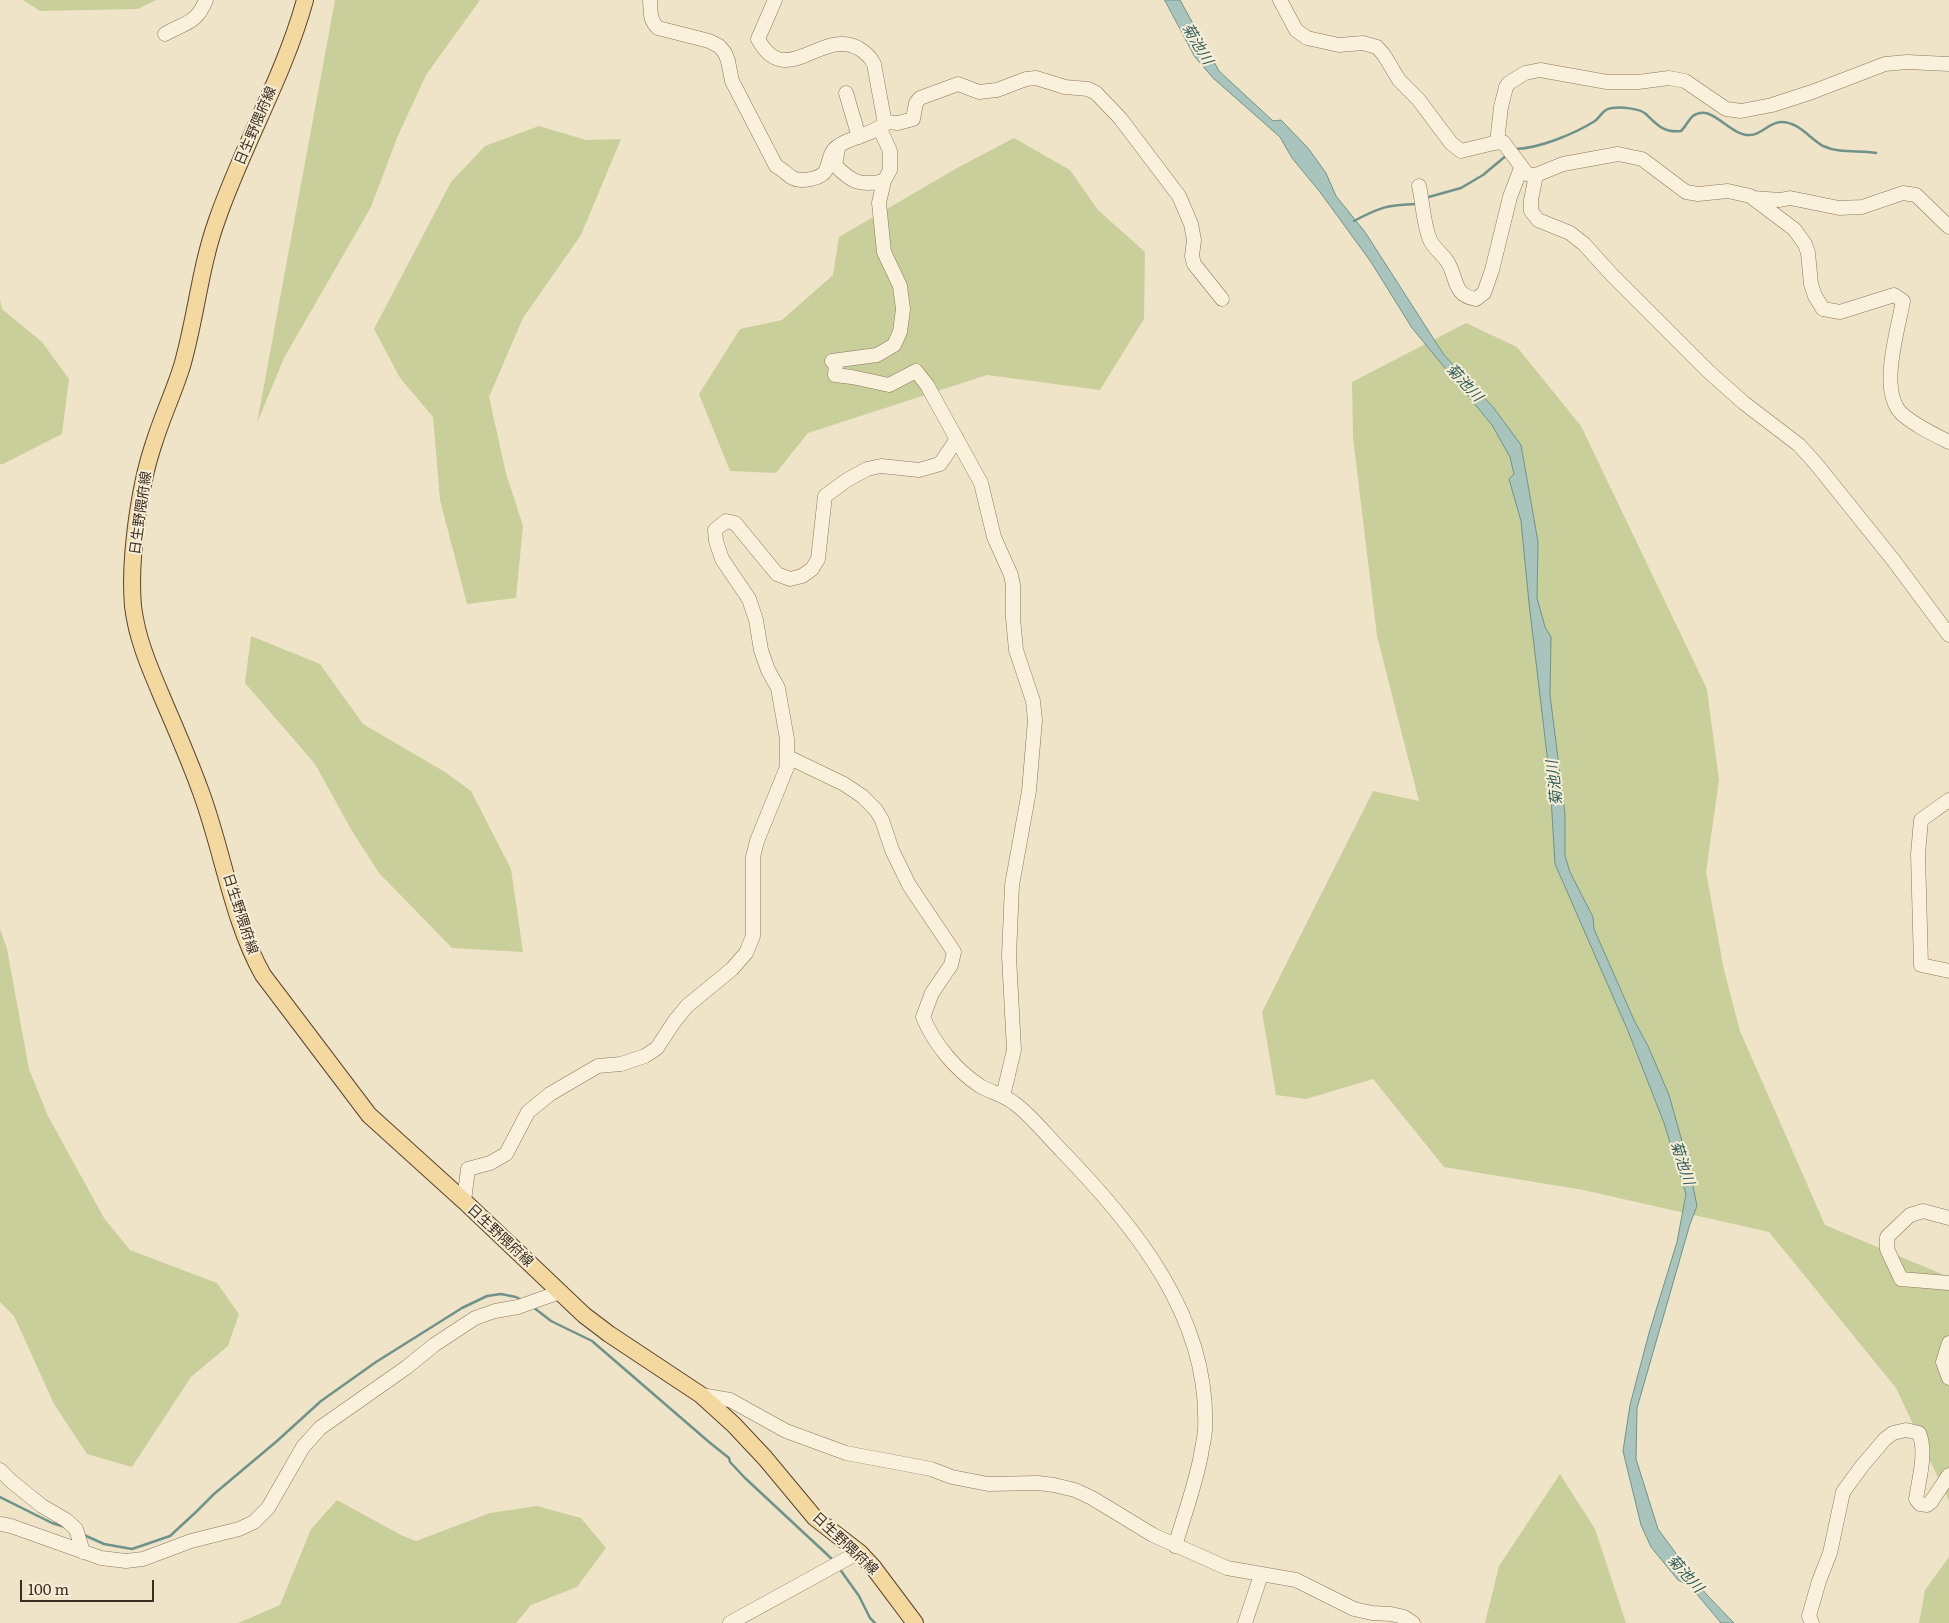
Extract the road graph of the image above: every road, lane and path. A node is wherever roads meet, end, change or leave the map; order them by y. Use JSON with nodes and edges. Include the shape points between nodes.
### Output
{"nodes":[{"id":1,"x":206,"y":0,"type":"edge"},
{"id":2,"x":305,"y":0,"type":"edge"},
{"id":3,"x":650,"y":0,"type":"edge"},
{"id":4,"x":775,"y":0,"type":"edge"},
{"id":5,"x":1280,"y":0,"type":"edge"},
{"id":6,"x":165,"y":34,"type":"dead end"},
{"id":7,"x":1949,"y":64,"type":"edge"},
{"id":8,"x":846,"y":93,"type":"dead end"},
{"id":9,"x":883,"y":126,"type":"junction"},
{"id":10,"x":859,"y":137,"type":"junction"},
{"id":11,"x":1498,"y":142,"type":"junction"},
{"id":12,"x":839,"y":146,"type":"junction"},
{"id":13,"x":1521,"y":168,"type":"junction"},
{"id":14,"x":1536,"y":175,"type":"junction"},
{"id":15,"x":884,"y":181,"type":"junction"},
{"id":16,"x":1419,"y":186,"type":"dead end"},
{"id":17,"x":1752,"y":198,"type":"junction"},
{"id":18,"x":1949,"y":227,"type":"edge"},
{"id":19,"x":1222,"y":299,"type":"dead end"},
{"id":20,"x":957,"y":439,"type":"junction"},
{"id":21,"x":1949,"y":442,"type":"edge"},
{"id":22,"x":1949,"y":635,"type":"edge"},
{"id":23,"x":788,"y":757,"type":"junction"},
{"id":24,"x":1949,"y":800,"type":"edge"},
{"id":25,"x":1949,"y":971,"type":"edge"},
{"id":26,"x":1003,"y":1096,"type":"junction"},
{"id":27,"x":464,"y":1201,"type":"junction"},
{"id":28,"x":1949,"y":1218,"type":"edge"},
{"id":29,"x":1949,"y":1284,"type":"edge"},
{"id":30,"x":560,"y":1292,"type":"junction"},
{"id":31,"x":1949,"y":1343,"type":"edge"},
{"id":32,"x":1949,"y":1378,"type":"edge"},
{"id":33,"x":701,"y":1395,"type":"junction"},
{"id":34,"x":0,"y":1470,"type":"edge"},
{"id":35,"x":1949,"y":1475,"type":"edge"},
{"id":36,"x":0,"y":1524,"type":"edge"},
{"id":37,"x":1175,"y":1546,"type":"junction"},
{"id":38,"x":83,"y":1552,"type":"junction"},
{"id":39,"x":859,"y":1552,"type":"junction"},
{"id":40,"x":1261,"y":1575,"type":"junction"},
{"id":41,"x":1355,"y":1616,"type":"edge"},
{"id":42,"x":730,"y":1623,"type":"edge"},
{"id":43,"x":915,"y":1623,"type":"edge"},
{"id":44,"x":1245,"y":1623,"type":"edge"},
{"id":45,"x":1413,"y":1623,"type":"edge"},
{"id":46,"x":1812,"y":1623,"type":"edge"}],
"edges":[{"from":1,"to":6,"type":"street","via":[[196,18]]},
{"from":2,"to":27,"type":"main road","name":"日生野隈府線","via":[[294,37],[208,244],[184,358],[145,474],[133,572],[133,606],[148,664],[194,771],[209,815],[250,952],[369,1115]]},
{"from":3,"to":12,"type":"street","via":[[651,18],[658,28],[709,41],[725,53],[732,81],[776,166],[791,177],[802,180],[821,176],[830,154]]},
{"from":4,"to":9,"type":"street","via":[[758,39],[764,49],[783,60],[792,60],[841,43],[852,44],[863,51],[874,64]]},
{"from":5,"to":11,"type":"street","via":[[1296,30],[1307,38],[1339,45],[1363,43],[1377,47],[1399,80],[1461,151]]},
{"from":7,"to":11,"type":"street","via":[[1885,64],[1812,92],[1741,111],[1726,109],[1685,81],[1669,78],[1607,82],[1540,70],[1525,73],[1506,87]]},
{"from":8,"to":10,"type":"street"},
{"from":9,"to":10,"type":"street"},
{"from":9,"to":15,"type":"street","via":[[890,151],[890,170]]},
{"from":9,"to":19,"type":"street","via":[[913,119],[920,98],[958,84],[979,92],[1036,78],[1096,92],[1179,196],[1194,240],[1194,264]]},
{"from":10,"to":12,"type":"street"},
{"from":11,"to":13,"type":"street","via":[[1502,142]]},
{"from":12,"to":15,"type":"street","via":[[835,165],[843,173],[861,184]]},
{"from":13,"to":14,"type":"street","via":[[1527,174]]},
{"from":13,"to":16,"type":"street","via":[[1487,285],[1484,293],[1476,299],[1459,291],[1448,262],[1431,241]]},
{"from":14,"to":17,"type":"street","via":[[1563,164],[1618,154],[1642,159],[1686,192],[1698,194],[1728,190]]},
{"from":14,"to":22,"type":"street","via":[[1531,211],[1538,220],[1570,233],[1584,244],[1708,371],[1799,446],[1894,561]]},
{"from":15,"to":20,"type":"street","via":[[879,203],[884,252],[900,286],[903,310],[900,332],[894,345],[877,354],[832,361],[836,365],[835,375],[889,385],[916,371]]},
{"from":17,"to":18,"type":"street","via":[[1790,198],[1839,208],[1862,206],[1903,193],[1916,195]]},
{"from":17,"to":21,"type":"street","via":[[1794,229],[1805,244],[1815,296],[1823,309],[1840,312],[1894,295],[1903,301],[1889,380],[1892,398],[1901,413]]},
{"from":20,"to":23,"type":"street","via":[[940,464],[919,470],[881,466],[867,469],[826,496],[818,559],[802,576],[790,579],[777,574],[734,523],[726,521],[715,530],[722,558],[749,600],[761,650],[778,688]]},
{"from":20,"to":26,"type":"street","via":[[981,483],[994,537],[1011,575],[1016,650],[1033,701],[1035,720],[1029,791],[1012,885],[1009,956],[1014,1050]]},
{"from":23,"to":26,"type":"street","via":[[844,784],[876,810],[909,885],[954,952],[951,965],[932,993],[923,1017],[930,1034],[967,1076]]},
{"from":23,"to":27,"type":"street","via":[[753,857],[753,936],[746,953],[732,969],[687,1006],[657,1048],[629,1061],[598,1066],[550,1094],[528,1112],[506,1154],[468,1168]]},
{"from":24,"to":25,"type":"street","via":[[1921,820],[1918,854],[1921,965]]},
{"from":26,"to":37,"type":"street","via":[[1014,1102],[1111,1205],[1148,1252],[1181,1309],[1204,1393],[1205,1430],[1199,1465]]},
{"from":27,"to":30,"type":"main road","name":"日生野隈府線"},
{"from":28,"to":29,"type":"street","via":[[1923,1211],[1910,1215],[1898,1224],[1886,1243],[1901,1279]]},
{"from":30,"to":33,"type":"main road","name":"日生野隈府線","via":[[608,1334]]},
{"from":30,"to":38,"type":"street","via":[[475,1318],[320,1428],[303,1447],[268,1508],[254,1522],[143,1559],[126,1561]]},
{"from":31,"to":32,"type":"street","via":[[1943,1362]]},
{"from":33,"to":37,"type":"street","via":[[730,1400],[786,1431],[846,1454],[931,1469],[988,1484],[1046,1484],[1075,1490]]},
{"from":33,"to":39,"type":"main road","name":"日生野隈府線","via":[[759,1451],[816,1518]]},
{"from":34,"to":38,"type":"street","via":[[42,1506],[76,1529]]},
{"from":35,"to":46,"type":"street","via":[[1933,1500],[1927,1505],[1920,1504],[1916,1499],[1922,1455],[1919,1433],[1906,1430],[1885,1439],[1843,1492],[1830,1553],[1809,1616]]},
{"from":36,"to":38,"type":"street"},
{"from":37,"to":40,"type":"street","via":[[1227,1568]]},
{"from":39,"to":42,"type":"street"},
{"from":39,"to":43,"type":"main road","name":"日生野隈府線"},
{"from":40,"to":41,"type":"street","via":[[1296,1580]]},
{"from":40,"to":44,"type":"street"},
{"from":41,"to":45,"type":"street","via":[[1391,1614]]}]}
